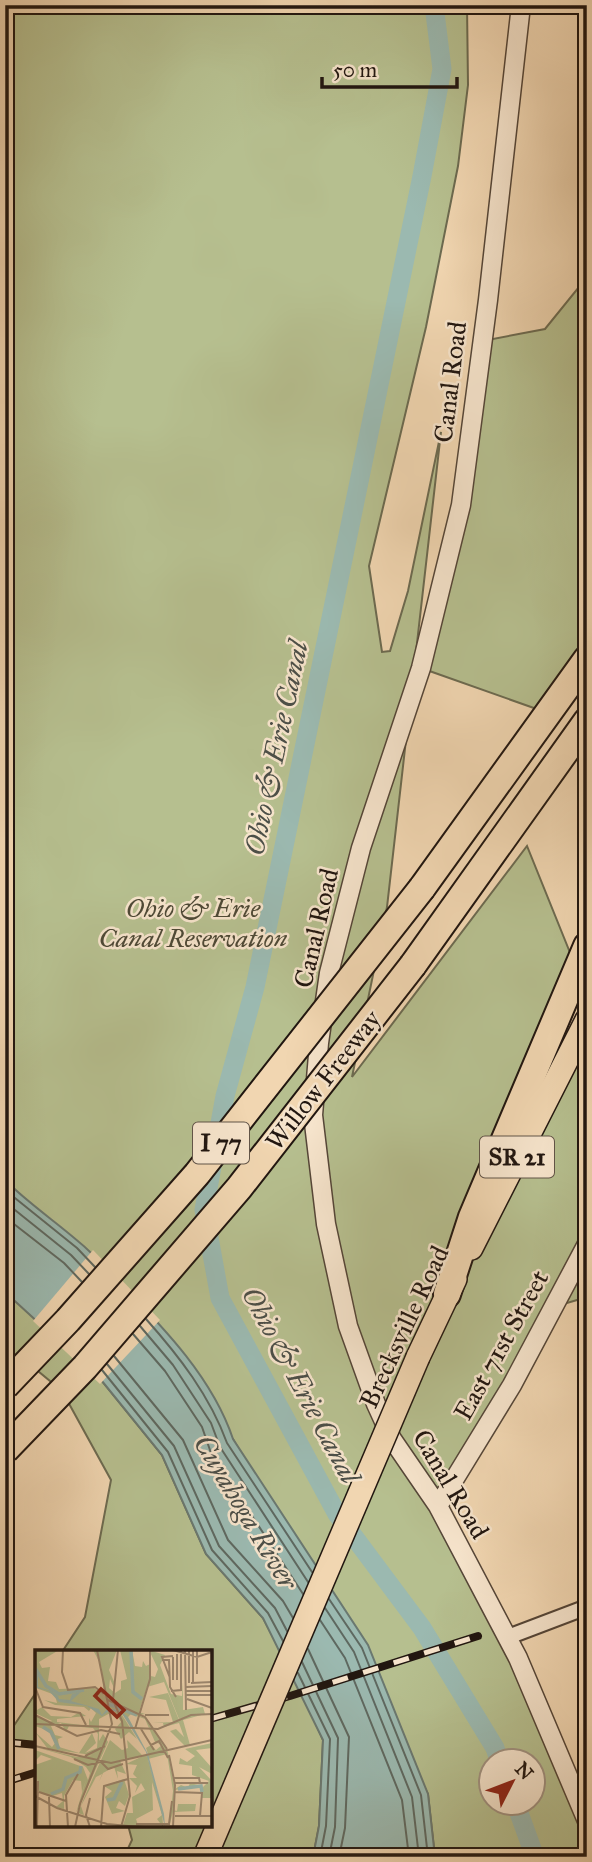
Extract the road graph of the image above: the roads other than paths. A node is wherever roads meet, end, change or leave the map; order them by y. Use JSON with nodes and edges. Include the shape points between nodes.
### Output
{"nodes":[{"id":1,"x":521,"y":5,"type":"edge"},
{"id":2,"x":587,"y":659,"type":"edge"},
{"id":3,"x":587,"y":721,"type":"edge"},
{"id":4,"x":587,"y":946,"type":"edge"},
{"id":5,"x":587,"y":1020,"type":"edge"},
{"id":6,"x":587,"y":1244,"type":"edge"},
{"id":7,"x":447,"y":1294,"type":"junction"},
{"id":8,"x":5,"y":1386,"type":"edge"},
{"id":9,"x":5,"y":1450,"type":"edge"},
{"id":10,"x":439,"y":1506,"type":"junction"},
{"id":11,"x":587,"y":1607,"type":"edge"},
{"id":12,"x":508,"y":1637,"type":"junction"},
{"id":13,"x":587,"y":1821,"type":"edge"},
{"id":14,"x":205,"y":1857,"type":"edge"}],
"edges":[{"from":1,"to":10,"type":"street","name":"Canal Road","via":[[461,505],[421,668],[361,848],[329,974],[313,1115],[326,1224],[348,1326],[392,1439]]},
{"from":2,"to":8,"type":"highway","name":"Willow Freeway","number":"I 77","bridge":true,"via":[[422,888],[197,1174]]},
{"from":3,"to":9,"type":"highway","name":"Willow Freeway","number":"I 77","bridge":true,"via":[[413,965],[239,1188],[85,1367]]},
{"from":4,"to":7,"type":"highway","via":[[472,1217]]},
{"from":5,"to":7,"type":"main road","name":"Brecksville Road","number":"SR 21"},
{"from":6,"to":10,"type":"street","name":"East 71st Street","via":[[512,1385]]},
{"from":7,"to":14,"type":"main road","name":"Brecksville Road","number":"SR 21","bridge":true},
{"from":10,"to":12,"type":"street","name":"Canal Road"},
{"from":11,"to":12,"type":"street"},
{"from":12,"to":13,"type":"street","name":"Canal Road"}]}
